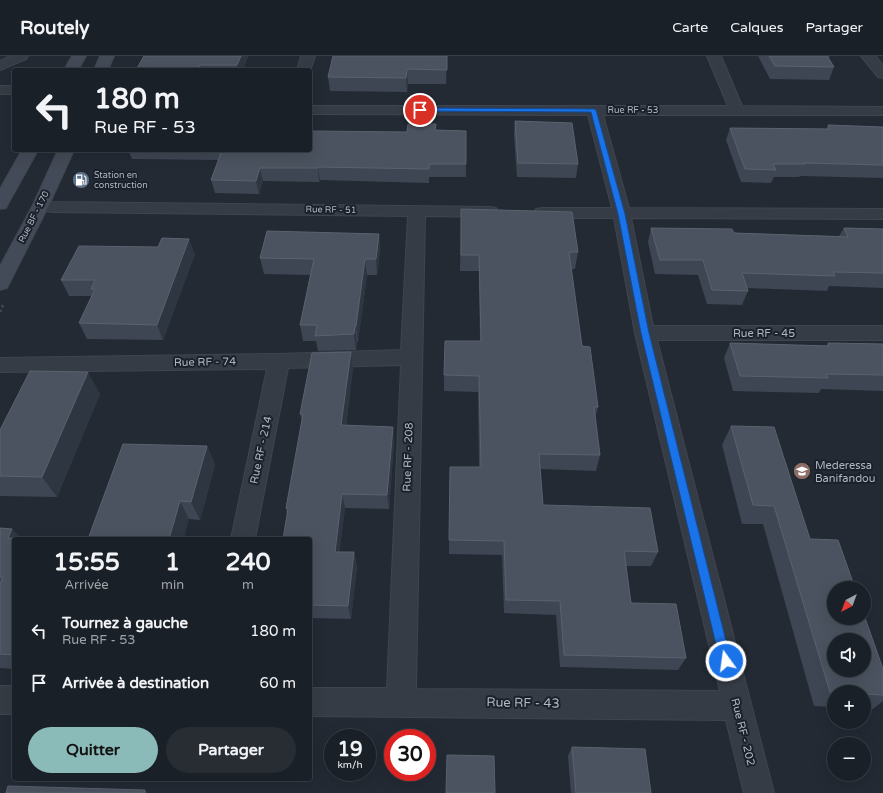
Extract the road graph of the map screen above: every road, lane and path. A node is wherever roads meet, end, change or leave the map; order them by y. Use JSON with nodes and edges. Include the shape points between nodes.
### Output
{"nodes":[{"id":1,"x":21,"y":56,"type":"edge"},
{"id":2,"x":79,"y":56,"type":"edge"},
{"id":3,"x":107,"y":56,"type":"edge"},
{"id":4,"x":308,"y":56,"type":"edge"},
{"id":5,"x":714,"y":56,"type":"edge"},
{"id":6,"x":868,"y":56,"type":"edge"},
{"id":7,"x":0,"y":66,"type":"edge"},
{"id":8,"x":72,"y":68,"type":"edge"},
{"id":9,"x":102,"y":68,"type":"edge"},
{"id":10,"x":305,"y":68,"type":"edge"},
{"id":11,"x":883,"y":74,"type":"edge"},
{"id":12,"x":0,"y":90,"type":"edge"},
{"id":13,"x":12,"y":90,"type":"edge"},
{"id":14,"x":312,"y":110,"type":"edge"},
{"id":15,"x":594,"y":110,"type":"junction"},
{"id":16,"x":737,"y":111,"type":"junction"},
{"id":17,"x":883,"y":111,"type":"edge"},
{"id":18,"x":29,"y":152,"type":"edge"},
{"id":19,"x":65,"y":152,"type":"edge"},
{"id":20,"x":0,"y":204,"type":"edge"},
{"id":21,"x":41,"y":205,"type":"junction"},
{"id":22,"x":417,"y":211,"type":"junction"},
{"id":23,"x":504,"y":212,"type":"edge"},
{"id":24,"x":527,"y":213,"type":"edge"},
{"id":25,"x":622,"y":214,"type":"junction"},
{"id":26,"x":883,"y":214,"type":"edge"},
{"id":27,"x":0,"y":284,"type":"edge"},
{"id":28,"x":645,"y":333,"type":"junction"},
{"id":29,"x":883,"y":333,"type":"edge"},
{"id":30,"x":410,"y":357,"type":"junction"},
{"id":31,"x":279,"y":361,"type":"junction"},
{"id":32,"x":0,"y":365,"type":"edge"},
{"id":33,"x":243,"y":537,"type":"edge"},
{"id":34,"x":0,"y":700,"type":"edge"},
{"id":35,"x":12,"y":700,"type":"edge"},
{"id":36,"x":312,"y":702,"type":"edge"},
{"id":37,"x":401,"y":702,"type":"junction"},
{"id":38,"x":736,"y":706,"type":"junction"},
{"id":39,"x":759,"y":793,"type":"edge"}],
"edges":[{"from":1,"to":7,"type":"street"},
{"from":2,"to":8,"type":"main road"},
{"from":3,"to":9,"type":"main road"},
{"from":4,"to":10,"type":"street"},
{"from":5,"to":16,"type":"street"},
{"from":6,"to":11,"type":"street"},
{"from":12,"to":13,"type":"street"},
{"from":14,"to":15,"type":"street","name":"Rue RF - 53"},
{"from":15,"to":16,"type":"street","name":"Rue RF - 53"},
{"from":15,"to":25,"type":"street","name":"Rue RF - 202"},
{"from":16,"to":17,"type":"street","name":"Rue RF - 53"},
{"from":18,"to":20,"type":"main road"},
{"from":19,"to":21,"type":"main road","name":"Rue BF - 170"},
{"from":21,"to":22,"type":"street","name":"Rue RF - 51"},
{"from":21,"to":27,"type":"main road","name":"Rue BF - 170"},
{"from":22,"to":23,"type":"street","name":"Rue RF - 51"},
{"from":22,"to":30,"type":"street","name":"Rue RF - 208"},
{"from":24,"to":25,"type":"street"},
{"from":25,"to":26,"type":"street"},
{"from":25,"to":28,"type":"street","name":"Rue RF - 202"},
{"from":28,"to":29,"type":"street","name":"Rue RF - 45"},
{"from":28,"to":38,"type":"street","name":"Rue RF - 202"},
{"from":30,"to":31,"type":"street","name":"Rue RF - 74"},
{"from":30,"to":37,"type":"street","name":"Rue RF - 208"},
{"from":31,"to":32,"type":"street","name":"Rue RF - 74"},
{"from":31,"to":33,"type":"street","name":"Rue RF - 214"},
{"from":34,"to":35,"type":"street"},
{"from":36,"to":37,"type":"street","name":"Rue RF - 43"},
{"from":37,"to":38,"type":"street","name":"Rue RF - 43"},
{"from":38,"to":39,"type":"street","name":"Rue RF - 202"}]}
